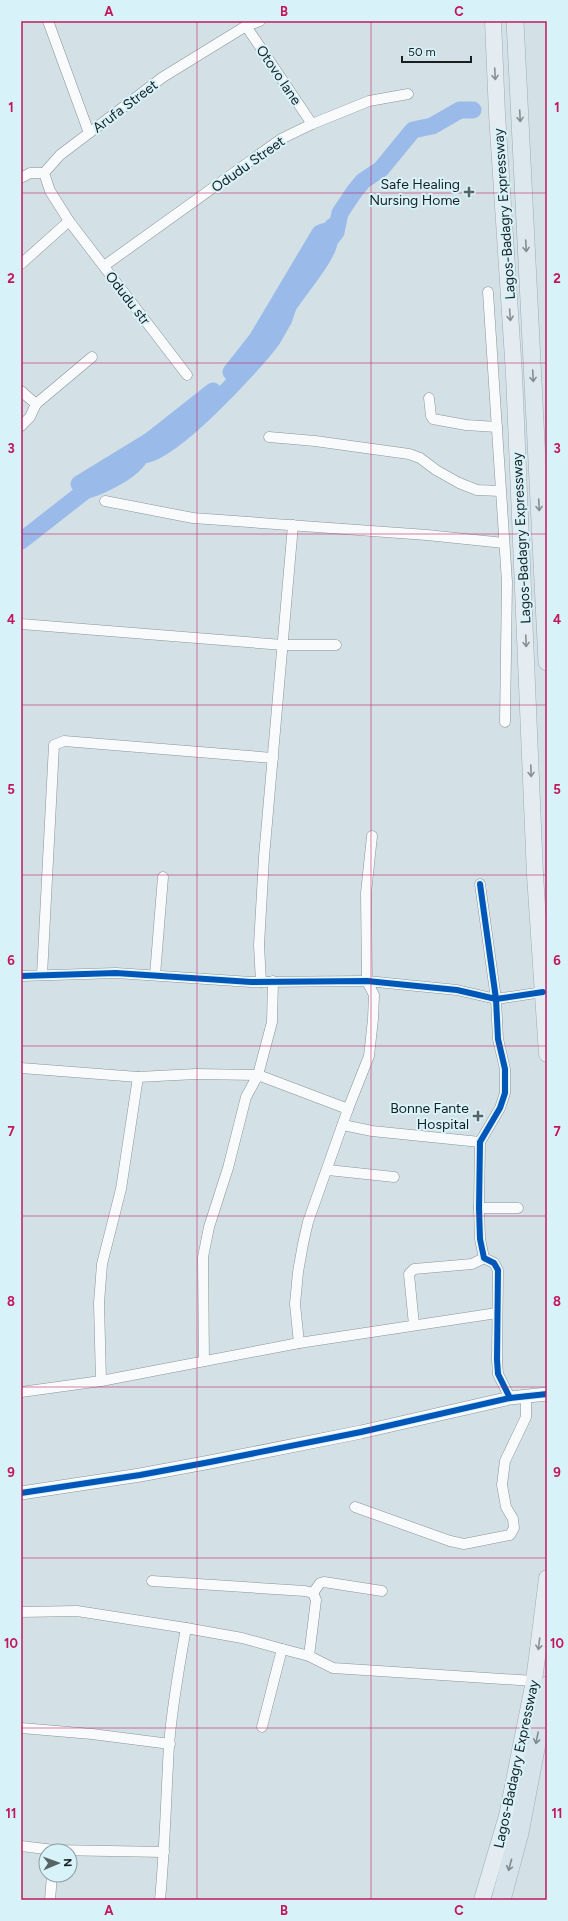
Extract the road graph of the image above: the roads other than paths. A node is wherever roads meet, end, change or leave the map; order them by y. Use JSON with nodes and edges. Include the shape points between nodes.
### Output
{"nodes":[{"id":1,"x":48,"y":21,"type":"edge"},
{"id":2,"x":260,"y":21,"type":"edge"},
{"id":3,"x":493,"y":21,"type":"edge"},
{"id":4,"x":515,"y":21,"type":"edge"},
{"id":5,"x":246,"y":26,"type":"junction"},
{"id":6,"x":408,"y":94,"type":"dead end"},
{"id":7,"x":312,"y":124,"type":"junction"},
{"id":8,"x":89,"y":133,"type":"junction"},
{"id":9,"x":44,"y":173,"type":"junction"},
{"id":10,"x":21,"y":178,"type":"edge"},
{"id":11,"x":69,"y":221,"type":"junction"},
{"id":12,"x":21,"y":264,"type":"edge"},
{"id":13,"x":104,"y":266,"type":"junction"},
{"id":14,"x":488,"y":292,"type":"dead end"},
{"id":15,"x":92,"y":357,"type":"dead end"},
{"id":16,"x":187,"y":375,"type":"dead end"},
{"id":17,"x":21,"y":391,"type":"edge"},
{"id":18,"x":429,"y":398,"type":"dead end"},
{"id":19,"x":36,"y":404,"type":"junction"},
{"id":20,"x":21,"y":426,"type":"edge"},
{"id":21,"x":497,"y":427,"type":"junction"},
{"id":22,"x":269,"y":437,"type":"dead end"},
{"id":23,"x":500,"y":491,"type":"junction"},
{"id":24,"x":105,"y":501,"type":"dead end"},
{"id":25,"x":293,"y":525,"type":"junction"},
{"id":26,"x":504,"y":543,"type":"junction"},
{"id":27,"x":21,"y":624,"type":"edge"},
{"id":28,"x":283,"y":645,"type":"junction"},
{"id":29,"x":336,"y":645,"type":"dead end"},
{"id":30,"x":547,"y":662,"type":"edge"},
{"id":31,"x":505,"y":722,"type":"dead end"},
{"id":32,"x":273,"y":758,"type":"junction"},
{"id":33,"x":372,"y":836,"type":"dead end"},
{"id":34,"x":163,"y":877,"type":"dead end"},
{"id":35,"x":480,"y":884,"type":"dead end"},
{"id":36,"x":42,"y":975,"type":"junction"},
{"id":37,"x":155,"y":975,"type":"junction"},
{"id":38,"x":21,"y":976,"type":"edge"},
{"id":39,"x":273,"y":981,"type":"junction"},
{"id":40,"x":368,"y":981,"type":"junction"},
{"id":41,"x":261,"y":982,"type":"junction"},
{"id":42,"x":543,"y":992,"type":"junction"},
{"id":43,"x":496,"y":999,"type":"junction"},
{"id":44,"x":547,"y":1054,"type":"edge"},
{"id":45,"x":21,"y":1068,"type":"edge"},
{"id":46,"x":258,"y":1075,"type":"junction"},
{"id":47,"x":138,"y":1077,"type":"junction"},
{"id":48,"x":348,"y":1109,"type":"junction"},
{"id":49,"x":343,"y":1125,"type":"junction"},
{"id":50,"x":480,"y":1142,"type":"junction"},
{"id":51,"x":328,"y":1170,"type":"junction"},
{"id":52,"x":394,"y":1177,"type":"dead end"},
{"id":53,"x":479,"y":1208,"type":"junction"},
{"id":54,"x":518,"y":1208,"type":"dead end"},
{"id":55,"x":484,"y":1258,"type":"junction"},
{"id":56,"x":497,"y":1313,"type":"junction"},
{"id":57,"x":414,"y":1325,"type":"junction"},
{"id":58,"x":299,"y":1343,"type":"junction"},
{"id":59,"x":204,"y":1361,"type":"junction"},
{"id":60,"x":101,"y":1380,"type":"junction"},
{"id":61,"x":21,"y":1392,"type":"edge"},
{"id":62,"x":547,"y":1394,"type":"edge"},
{"id":63,"x":526,"y":1397,"type":"junction"},
{"id":64,"x":510,"y":1398,"type":"junction"},
{"id":65,"x":21,"y":1493,"type":"edge"},
{"id":66,"x":355,"y":1507,"type":"dead end"},
{"id":67,"x":547,"y":1578,"type":"edge"},
{"id":68,"x":152,"y":1581,"type":"dead end"},
{"id":69,"x":382,"y":1591,"type":"dead end"},
{"id":70,"x":313,"y":1593,"type":"junction"},
{"id":71,"x":21,"y":1612,"type":"edge"},
{"id":72,"x":186,"y":1628,"type":"junction"},
{"id":73,"x":282,"y":1648,"type":"junction"},
{"id":74,"x":309,"y":1656,"type":"junction"},
{"id":75,"x":541,"y":1683,"type":"edge"},
{"id":76,"x":262,"y":1727,"type":"dead end"},
{"id":77,"x":21,"y":1728,"type":"edge"},
{"id":78,"x":170,"y":1744,"type":"junction"},
{"id":79,"x":21,"y":1846,"type":"edge"},
{"id":80,"x":38,"y":1849,"type":"edge"},
{"id":81,"x":78,"y":1851,"type":"edge"},
{"id":82,"x":164,"y":1852,"type":"junction"},
{"id":83,"x":51,"y":1883,"type":"edge"},
{"id":84,"x":50,"y":1900,"type":"edge"},
{"id":85,"x":160,"y":1900,"type":"edge"},
{"id":86,"x":482,"y":1900,"type":"edge"},
{"id":87,"x":501,"y":1900,"type":"edge"}],
"edges":[{"from":1,"to":8,"type":"street"},
{"from":2,"to":5,"type":"street","name":"Arufa Street"},
{"from":3,"to":42,"type":"main road","name":"Lagos-Badagry Expressway","one_way":true,"via":[[514,374],[535,875]]},
{"from":4,"to":30,"type":"highway","name":"Lagos-Badagry Expressway","one_way":true},
{"from":5,"to":7,"type":"street","name":"Otovo lane"},
{"from":5,"to":8,"type":"street","name":"Arufa Street","via":[[163,77]]},
{"from":6,"to":7,"type":"street","name":"Odudu Street","via":[[369,101]]},
{"from":7,"to":13,"type":"street","name":"Odudu Street","via":[[281,139]]},
{"from":8,"to":9,"type":"street","name":"Arufa Street","via":[[60,155]]},
{"from":9,"to":10,"type":"street","via":[[30,173]]},
{"from":9,"to":11,"type":"street","via":[[50,191]]},
{"from":11,"to":12,"type":"street"},
{"from":11,"to":13,"type":"street","name":"Odudu str"},
{"from":13,"to":16,"type":"street","name":"Odudu str"},
{"from":14,"to":21,"type":"street"},
{"from":15,"to":19,"type":"street"},
{"from":17,"to":19,"type":"street"},
{"from":18,"to":21,"type":"street","via":[[433,419]]},
{"from":19,"to":20,"type":"street","via":[[30,417]]},
{"from":21,"to":23,"type":"street"},
{"from":22,"to":23,"type":"street","via":[[409,454],[420,458],[459,483],[478,490]]},
{"from":23,"to":26,"type":"street"},
{"from":24,"to":25,"type":"street","via":[[193,518]]},
{"from":25,"to":26,"type":"street"},
{"from":25,"to":28,"type":"street"},
{"from":26,"to":31,"type":"street","via":[[507,582]]},
{"from":27,"to":28,"type":"street"},
{"from":28,"to":29,"type":"street"},
{"from":28,"to":32,"type":"street"},
{"from":32,"to":36,"type":"street","via":[[64,741],[54,745]]},
{"from":32,"to":41,"type":"street","via":[[259,945]]},
{"from":33,"to":40,"type":"street","via":[[366,893]]},
{"from":34,"to":37,"type":"street"},
{"from":35,"to":43,"type":"street"},
{"from":36,"to":37,"type":"street"},
{"from":36,"to":38,"type":"street"},
{"from":37,"to":41,"type":"street"},
{"from":39,"to":40,"type":"street"},
{"from":39,"to":41,"type":"street"},
{"from":39,"to":46,"type":"street","via":[[272,1022]]},
{"from":40,"to":43,"type":"street","via":[[457,990]]},
{"from":40,"to":48,"type":"street","via":[[374,995],[369,1056]]},
{"from":42,"to":43,"type":"street"},
{"from":42,"to":44,"type":"main road","name":"Lagos-Badagry Expressway"},
{"from":43,"to":50,"type":"street","via":[[498,1039],[505,1069],[504,1093],[500,1108]]},
{"from":45,"to":47,"type":"street"},
{"from":46,"to":47,"type":"street","via":[[196,1074]]},
{"from":46,"to":48,"type":"street"},
{"from":46,"to":59,"type":"street","via":[[246,1097],[228,1168],[208,1227],[203,1257]]},
{"from":47,"to":60,"type":"street","via":[[121,1189],[102,1264],[99,1303]]},
{"from":48,"to":49,"type":"street"},
{"from":49,"to":50,"type":"street","via":[[372,1131]]},
{"from":49,"to":51,"type":"street"},
{"from":50,"to":53,"type":"street"},
{"from":51,"to":52,"type":"street"},
{"from":51,"to":58,"type":"street","via":[[308,1222],[298,1272],[295,1304]]},
{"from":53,"to":54,"type":"street"},
{"from":53,"to":55,"type":"street","via":[[480,1239]]},
{"from":55,"to":56,"type":"street","via":[[494,1263],[498,1270]]},
{"from":55,"to":57,"type":"street","via":[[472,1264],[411,1271],[409,1274]]},
{"from":56,"to":57,"type":"street"},
{"from":56,"to":64,"type":"street","via":[[498,1374]]},
{"from":57,"to":58,"type":"street"},
{"from":58,"to":59,"type":"street"},
{"from":59,"to":60,"type":"street"},
{"from":60,"to":61,"type":"street"},
{"from":62,"to":63,"type":"street"},
{"from":63,"to":64,"type":"street"},
{"from":63,"to":66,"type":"street","via":[[526,1417],[505,1461],[502,1484],[506,1507],[513,1518],[514,1528],[510,1535],[464,1544]]},
{"from":64,"to":65,"type":"street","via":[[280,1449],[140,1475]]},
{"from":67,"to":75,"type":"main road","name":"Lagos-Badagry Expressway","one_way":true},
{"from":68,"to":70,"type":"street"},
{"from":69,"to":70,"type":"street","via":[[324,1582],[320,1583]]},
{"from":70,"to":74,"type":"street","via":[[316,1600]]},
{"from":71,"to":72,"type":"street","via":[[77,1611]]},
{"from":72,"to":73,"type":"street"},
{"from":72,"to":78,"type":"street","via":[[176,1684]]},
{"from":73,"to":74,"type":"street"},
{"from":73,"to":76,"type":"street"},
{"from":74,"to":75,"type":"street","via":[[333,1668]]},
{"from":75,"to":86,"type":"main road","name":"Lagos-Badagry Expressway","via":[[507,1816]]},
{"from":75,"to":87,"type":"highway","name":"Lagos-Badagry Expressway","one_way":true,"via":[[519,1833]]},
{"from":77,"to":78,"type":"street"},
{"from":78,"to":82,"type":"street"},
{"from":79,"to":80,"type":"street"},
{"from":81,"to":82,"type":"street"},
{"from":82,"to":85,"type":"street"},
{"from":83,"to":84,"type":"street"}]}
